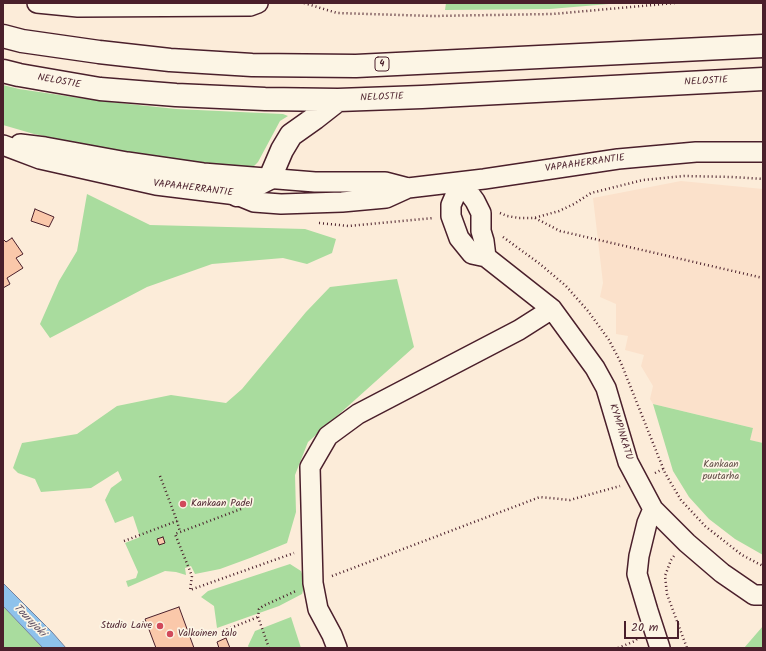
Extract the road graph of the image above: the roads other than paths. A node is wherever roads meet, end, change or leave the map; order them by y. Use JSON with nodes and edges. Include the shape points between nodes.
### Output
{"nodes":[{"id":1,"x":37,"y":3,"type":"edge"},
{"id":2,"x":258,"y":3,"type":"edge"},
{"id":3,"x":3,"y":36,"type":"edge"},
{"id":4,"x":763,"y":46,"type":"edge"},
{"id":5,"x":3,"y":71,"type":"edge"},
{"id":6,"x":763,"y":79,"type":"edge"},
{"id":7,"x":338,"y":100,"type":"junction"},
{"id":8,"x":3,"y":143,"type":"edge"},
{"id":9,"x":763,"y":152,"type":"edge"},
{"id":10,"x":270,"y":178,"type":"junction"},
{"id":11,"x":461,"y":182,"type":"junction"},
{"id":12,"x":408,"y":188,"type":"junction"},
{"id":13,"x":238,"y":195,"type":"junction"},
{"id":14,"x":486,"y":257,"type":"junction"},
{"id":15,"x":552,"y":309,"type":"junction"},
{"id":16,"x":653,"y":509,"type":"junction"},
{"id":17,"x":763,"y":596,"type":"edge"},
{"id":18,"x":336,"y":648,"type":"edge"},
{"id":19,"x":659,"y":648,"type":"edge"}],
"edges":[{"from":1,"to":2,"type":"street","via":[[78,7],[250,6]]},
{"from":3,"to":4,"type":"highway","number":"4","via":[[99,52],[252,65],[356,66]]},
{"from":5,"to":7,"type":"highway","name":"NELOSTIE","via":[[100,88],[176,96]]},
{"from":6,"to":7,"type":"highway","name":"NELOSTIE"},
{"from":7,"to":10,"type":"highway","via":[[291,135]]},
{"from":8,"to":10,"type":"street","name":"VAPAAHERRANTIE","via":[[45,147],[203,173]]},
{"from":8,"to":13,"type":"street","name":"VAPAAHERRANTIE","via":[[40,159],[156,185]]},
{"from":9,"to":11,"type":"street","name":"VAPAAHERRANTIE","via":[[696,152],[640,157]]},
{"from":10,"to":12,"type":"street","name":"VAPAAHERRANTIE","via":[[315,182],[386,182]]},
{"from":10,"to":13,"type":"highway"},
{"from":11,"to":12,"type":"street","name":"VAPAAHERRANTIE"},
{"from":11,"to":14,"type":"street","via":[[475,201],[480,213]]},
{"from":11,"to":14,"type":"street","name":"KYMPINKATU","via":[[451,205],[451,216],[460,238],[472,254]]},
{"from":12,"to":13,"type":"street","name":"VAPAAHERRANTIE","via":[[386,198],[296,204],[254,202]]},
{"from":14,"to":15,"type":"street","name":"KYMPINKATU"},
{"from":15,"to":16,"type":"street","name":"KYMPINKATU","via":[[595,368],[606,388],[628,462]]},
{"from":15,"to":18,"type":"street","via":[[519,330],[358,414],[328,436],[310,467],[313,583],[318,609]]},
{"from":16,"to":17,"type":"street","name":"KYMPINKATU","via":[[722,573],[754,595]]},
{"from":16,"to":19,"type":"street","via":[[638,556],[637,574]]}]}
